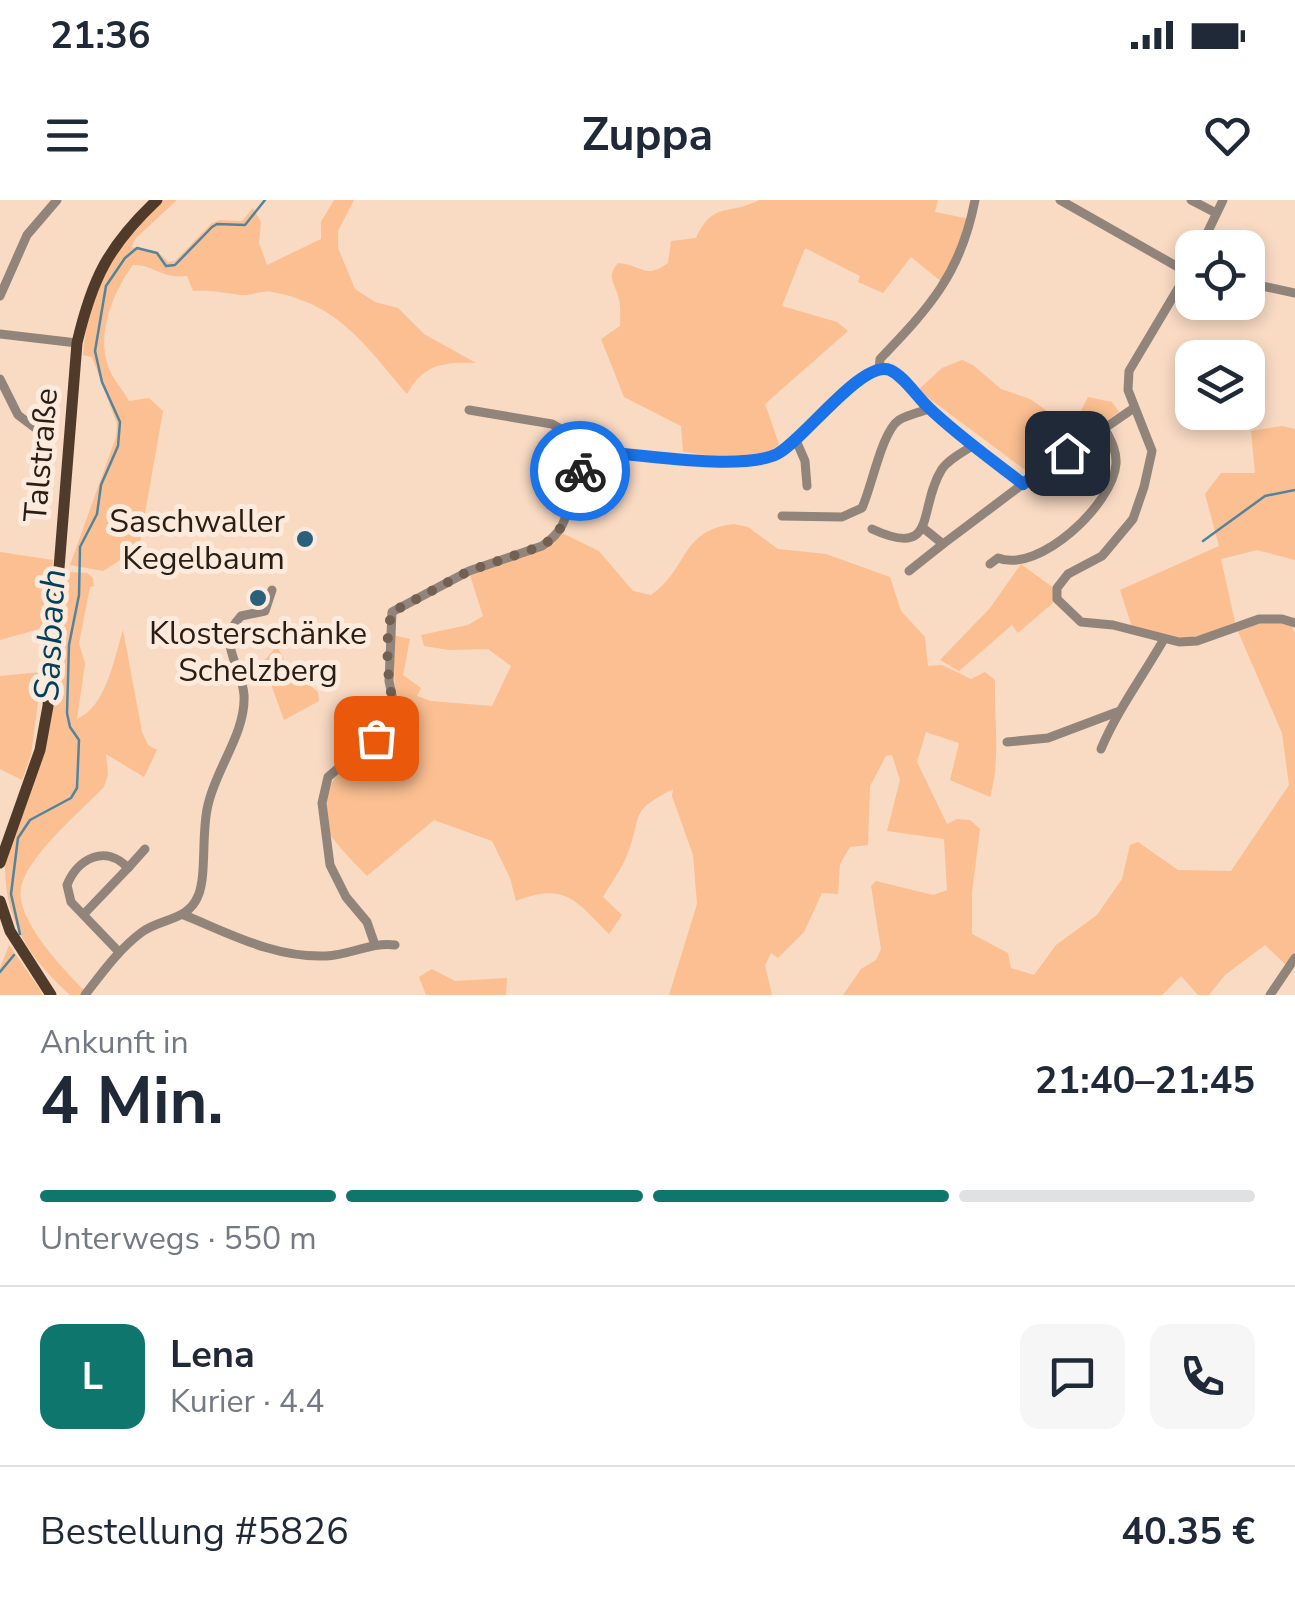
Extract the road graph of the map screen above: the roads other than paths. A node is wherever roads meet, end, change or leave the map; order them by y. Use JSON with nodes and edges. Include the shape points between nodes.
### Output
{"nodes":[{"id":1,"x":57,"y":200,"type":"edge"},
{"id":2,"x":157,"y":200,"type":"edge"},
{"id":3,"x":976,"y":200,"type":"edge"},
{"id":4,"x":1060,"y":200,"type":"edge"},
{"id":5,"x":1190,"y":200,"type":"edge"},
{"id":6,"x":1222,"y":200,"type":"edge"},
{"id":7,"x":1216,"y":213,"type":"junction"},
{"id":8,"x":1208,"y":230,"type":"edge"},
{"id":9,"x":1175,"y":262,"type":"edge"},
{"id":10,"x":2,"y":282,"type":"edge"},
{"id":11,"x":1265,"y":287,"type":"edge"},
{"id":12,"x":1295,"y":293,"type":"edge"},
{"id":13,"x":1175,"y":295,"type":"edge"},
{"id":14,"x":0,"y":296,"type":"edge"},
{"id":15,"x":0,"y":334,"type":"edge"},
{"id":16,"x":78,"y":344,"type":"junction"},
{"id":17,"x":879,"y":369,"type":"junction"},
{"id":18,"x":0,"y":379,"type":"edge"},
{"id":19,"x":1134,"y":408,"type":"junction"},
{"id":20,"x":929,"y":409,"type":"junction"},
{"id":21,"x":469,"y":410,"type":"dead end"},
{"id":22,"x":1104,"y":427,"type":"junction"},
{"id":23,"x":50,"y":438,"type":"dead end"},
{"id":24,"x":795,"y":438,"type":"junction"},
{"id":25,"x":974,"y":445,"type":"junction"},
{"id":26,"x":616,"y":452,"type":"junction"},
{"id":27,"x":1023,"y":484,"type":"junction"},
{"id":28,"x":806,"y":486,"type":"dead end"},
{"id":29,"x":782,"y":516,"type":"dead end"},
{"id":30,"x":922,"y":528,"type":"junction"},
{"id":31,"x":872,"y":529,"type":"dead end"},
{"id":32,"x":943,"y":544,"type":"junction"},
{"id":33,"x":990,"y":564,"type":"dead end"},
{"id":34,"x":910,"y":571,"type":"dead end"},
{"id":35,"x":272,"y":590,"type":"dead end"},
{"id":36,"x":1295,"y":622,"type":"edge"},
{"id":37,"x":1164,"y":639,"type":"junction"},
{"id":38,"x":1116,"y":712,"type":"junction"},
{"id":39,"x":1007,"y":742,"type":"dead end"},
{"id":40,"x":1101,"y":749,"type":"dead end"},
{"id":41,"x":144,"y":849,"type":"dead end"},
{"id":42,"x":0,"y":863,"type":"edge"},
{"id":43,"x":128,"y":868,"type":"junction"},
{"id":44,"x":0,"y":901,"type":"edge"},
{"id":45,"x":84,"y":914,"type":"junction"},
{"id":46,"x":184,"y":915,"type":"junction"},
{"id":47,"x":376,"y":945,"type":"junction"},
{"id":48,"x":395,"y":945,"type":"dead end"},
{"id":49,"x":119,"y":952,"type":"junction"},
{"id":50,"x":1295,"y":958,"type":"edge"},
{"id":51,"x":52,"y":995,"type":"edge"},
{"id":52,"x":85,"y":995,"type":"edge"},
{"id":53,"x":1270,"y":995,"type":"edge"}],
"edges":[{"from":1,"to":10,"type":"street","via":[[27,235]]},
{"from":2,"to":16,"type":"main road","name":"Talstraße","via":[[98,273]]},
{"from":3,"to":17,"type":"street","via":[[941,290],[880,358]]},
{"from":4,"to":9,"type":"street"},
{"from":5,"to":7,"type":"street"},
{"from":6,"to":7,"type":"street"},
{"from":7,"to":8,"type":"street"},
{"from":10,"to":14,"type":"street"},
{"from":11,"to":12,"type":"street"},
{"from":13,"to":19,"type":"street","via":[[1132,361],[1128,390]]},
{"from":15,"to":16,"type":"street"},
{"from":16,"to":42,"type":"main road","name":"Talstraße","via":[[48,706],[40,750]]},
{"from":17,"to":20,"type":"street","via":[[890,370]]},
{"from":17,"to":24,"type":"street"},
{"from":18,"to":23,"type":"street","via":[[18,415]]},
{"from":19,"to":22,"type":"street"},
{"from":19,"to":37,"type":"street","via":[[1152,451],[1133,519],[1102,556],[1068,574],[1057,599],[1080,622]]},
{"from":20,"to":25,"type":"street"},
{"from":20,"to":29,"type":"street","via":[[897,421],[885,438],[862,508],[842,517]]},
{"from":21,"to":26,"type":"street","via":[[552,424],[576,438],[602,438]]},
{"from":22,"to":27,"type":"street"},
{"from":22,"to":33,"type":"street","via":[[1116,465],[1095,507],[1036,554]]},
{"from":24,"to":26,"type":"street","via":[[778,454],[748,462]]},
{"from":24,"to":28,"type":"street"},
{"from":25,"to":27,"type":"street"},
{"from":25,"to":30,"type":"street","via":[[944,465]]},
{"from":26,"to":47,"type":"street","via":[[603,452],[579,472],[562,530],[542,546],[469,571],[392,612],[394,721],[328,777],[322,803],[330,865]]},
{"from":27,"to":32,"type":"street"},
{"from":30,"to":31,"type":"street","via":[[903,541]]},
{"from":30,"to":32,"type":"street"},
{"from":32,"to":34,"type":"street"},
{"from":35,"to":46,"type":"street","via":[[265,611],[241,616],[229,633],[244,696],[238,730],[208,802],[200,894]]},
{"from":36,"to":37,"type":"street","via":[[1259,619],[1197,641]]},
{"from":37,"to":38,"type":"street"},
{"from":38,"to":39,"type":"street","via":[[1048,738]]},
{"from":38,"to":40,"type":"street"},
{"from":41,"to":43,"type":"street"},
{"from":43,"to":45,"type":"street"},
{"from":43,"to":45,"type":"street","via":[[102,854],[74,872],[68,894]]},
{"from":44,"to":51,"type":"main road","via":[[10,931]]},
{"from":45,"to":49,"type":"street"},
{"from":46,"to":47,"type":"street","via":[[282,953],[332,956]]},
{"from":46,"to":49,"type":"street","via":[[158,922]]},
{"from":47,"to":48,"type":"street"},
{"from":49,"to":52,"type":"street"},
{"from":50,"to":53,"type":"street"}]}
